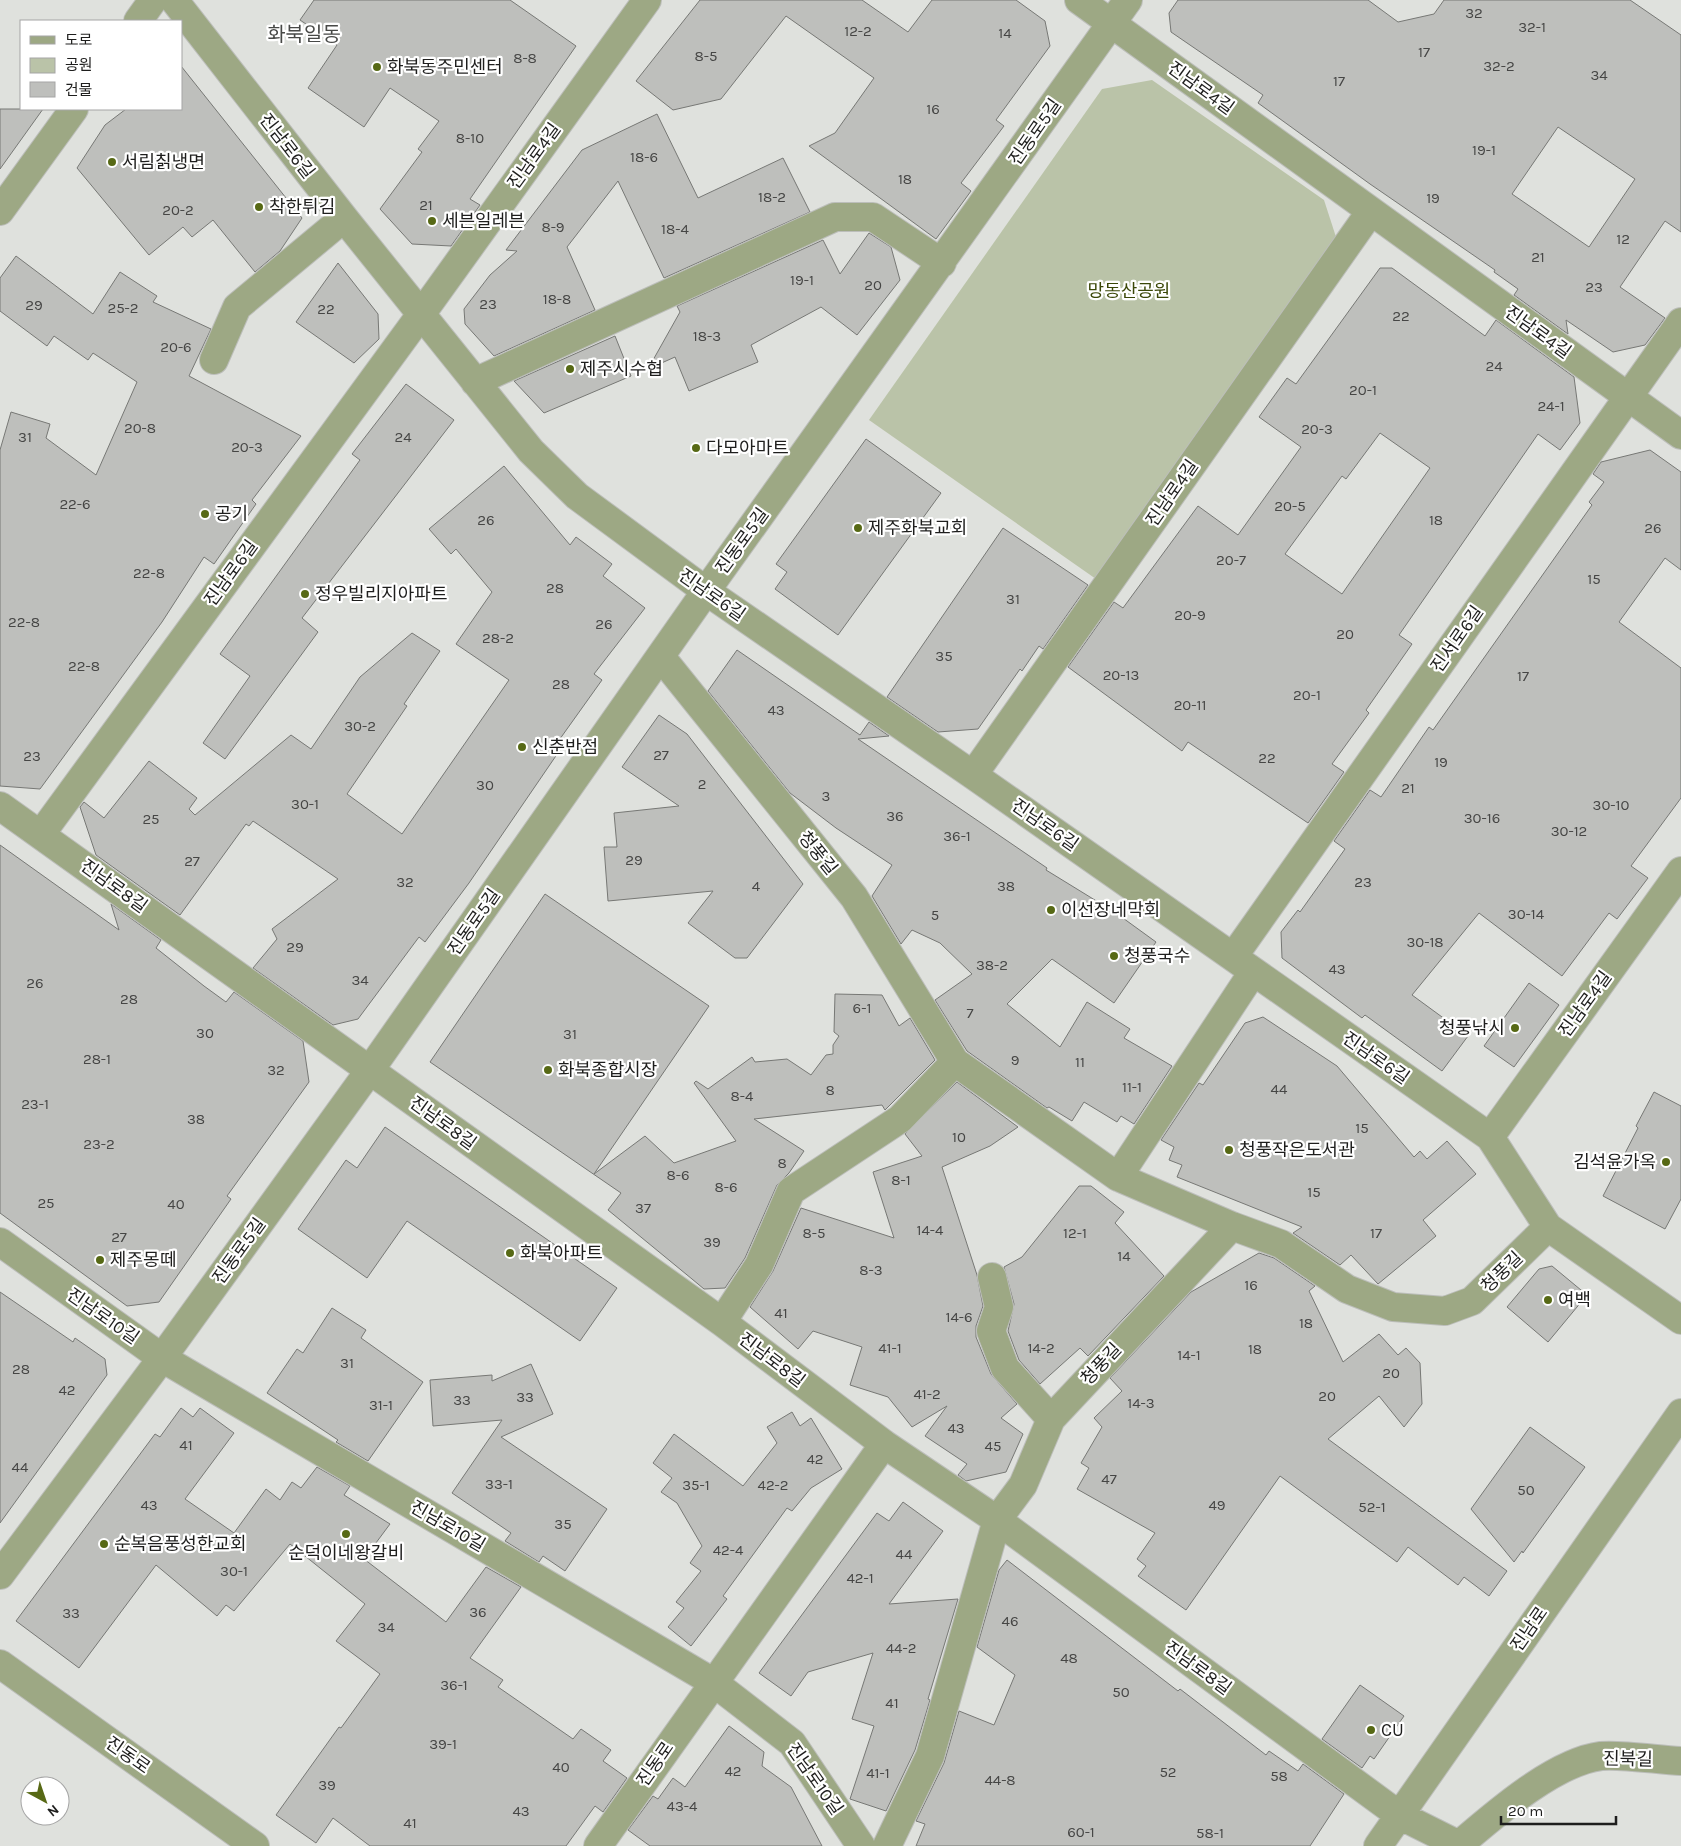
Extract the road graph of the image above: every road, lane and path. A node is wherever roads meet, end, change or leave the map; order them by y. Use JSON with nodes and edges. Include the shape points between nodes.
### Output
{"nodes":[{"id":1,"x":153,"y":0,"type":"edge"},
{"id":2,"x":174,"y":0,"type":"edge"},
{"id":3,"x":646,"y":0,"type":"edge"},
{"id":4,"x":1079,"y":0,"type":"edge"},
{"id":5,"x":1128,"y":0,"type":"edge"},
{"id":6,"x":139,"y":20,"type":"edge"},
{"id":7,"x":1111,"y":23,"type":"junction"},
{"id":8,"x":73,"y":110,"type":"edge"},
{"id":9,"x":0,"y":211,"type":"edge"},
{"id":10,"x":1371,"y":211,"type":"junction"},
{"id":11,"x":344,"y":218,"type":"junction"},
{"id":12,"x":942,"y":263,"type":"junction"},
{"id":13,"x":422,"y":313,"type":"junction"},
{"id":14,"x":1681,"y":322,"type":"edge"},
{"id":15,"x":214,"y":360,"type":"dead end"},
{"id":16,"x":475,"y":382,"type":"junction"},
{"id":17,"x":1628,"y":397,"type":"junction"},
{"id":18,"x":1681,"y":435,"type":"edge"},
{"id":19,"x":706,"y":591,"type":"junction"},
{"id":20,"x":661,"y":658,"type":"junction"},
{"id":21,"x":973,"y":774,"type":"junction"},
{"id":22,"x":0,"y":806,"type":"edge"},
{"id":23,"x":41,"y":834,"type":"junction"},
{"id":24,"x":1681,"y":871,"type":"edge"},
{"id":25,"x":1243,"y":964,"type":"junction"},
{"id":26,"x":955,"y":1062,"type":"junction"},
{"id":27,"x":370,"y":1070,"type":"junction"},
{"id":28,"x":1490,"y":1138,"type":"junction"},
{"id":29,"x":1118,"y":1177,"type":"junction"},
{"id":30,"x":1232,"y":1226,"type":"junction"},
{"id":31,"x":1548,"y":1227,"type":"junction"},
{"id":32,"x":0,"y":1242,"type":"edge"},
{"id":33,"x":992,"y":1278,"type":"dead end"},
{"id":34,"x":1681,"y":1320,"type":"edge"},
{"id":35,"x":722,"y":1322,"type":"junction"},
{"id":36,"x":162,"y":1358,"type":"junction"},
{"id":37,"x":1681,"y":1413,"type":"edge"},
{"id":38,"x":1051,"y":1418,"type":"junction"},
{"id":39,"x":884,"y":1444,"type":"junction"},
{"id":40,"x":997,"y":1520,"type":"junction"},
{"id":41,"x":0,"y":1575,"type":"edge"},
{"id":42,"x":0,"y":1664,"type":"edge"},
{"id":43,"x":713,"y":1682,"type":"junction"},
{"id":44,"x":1681,"y":1761,"type":"edge"},
{"id":45,"x":1399,"y":1815,"type":"junction"},
{"id":46,"x":255,"y":1846,"type":"edge"},
{"id":47,"x":598,"y":1846,"type":"edge"},
{"id":48,"x":861,"y":1846,"type":"edge"},
{"id":49,"x":887,"y":1846,"type":"edge"},
{"id":50,"x":1378,"y":1846,"type":"edge"}],
"edges":[{"from":1,"to":6,"type":"street"},
{"from":2,"to":11,"type":"street","name":"진남로6길"},
{"from":3,"to":13,"type":"street","name":"진남로4길"},
{"from":4,"to":7,"type":"street","name":"진남로4길"},
{"from":5,"to":7,"type":"street","name":"진동로5길"},
{"from":7,"to":10,"type":"street","name":"진남로4길"},
{"from":7,"to":12,"type":"street","name":"진동로5길"},
{"from":8,"to":9,"type":"street"},
{"from":10,"to":17,"type":"street","name":"진남로4길"},
{"from":10,"to":21,"type":"street","name":"진남로4길"},
{"from":11,"to":13,"type":"street","name":"진남로6길"},
{"from":11,"to":15,"type":"street","via":[[238,307]]},
{"from":12,"to":16,"type":"street","via":[[873,218],[836,217]]},
{"from":12,"to":19,"type":"street","name":"진동로5길"},
{"from":13,"to":16,"type":"street","name":"진남로6길"},
{"from":13,"to":23,"type":"street","name":"진남로6길"},
{"from":14,"to":17,"type":"street","name":"진서로6길"},
{"from":16,"to":19,"type":"street","name":"진남로6길","via":[[531,451],[577,496]]},
{"from":17,"to":18,"type":"street","name":"진남로4길"},
{"from":17,"to":25,"type":"street","name":"진서로6길"},
{"from":19,"to":20,"type":"street","name":"진동로5길"},
{"from":19,"to":21,"type":"street","name":"진남로6길"},
{"from":20,"to":26,"type":"street","name":"청풍길","via":[[854,897]]},
{"from":20,"to":27,"type":"street","name":"진동로5길"},
{"from":21,"to":25,"type":"street","name":"진남로6길"},
{"from":22,"to":23,"type":"street","name":"진남로8길"},
{"from":23,"to":27,"type":"street","name":"진남로8길"},
{"from":24,"to":28,"type":"street","name":"진남로4길"},
{"from":25,"to":28,"type":"street","name":"진남로6길"},
{"from":25,"to":29,"type":"street","name":"진서로6길"},
{"from":26,"to":29,"type":"street","name":"청풍길"},
{"from":26,"to":35,"type":"street","via":[[900,1119],[791,1191],[759,1265]]},
{"from":27,"to":35,"type":"street","name":"진남로8길"},
{"from":27,"to":36,"type":"street","name":"진동로5길"},
{"from":28,"to":31,"type":"street","name":"진남로6길"},
{"from":29,"to":30,"type":"street","name":"청풍길"},
{"from":30,"to":31,"type":"street","name":"청풍길","via":[[1281,1244],[1347,1289],[1393,1307],[1445,1311],[1472,1301]]},
{"from":30,"to":38,"type":"street","name":"청풍길"},
{"from":31,"to":34,"type":"street","name":"진남로6길"},
{"from":32,"to":36,"type":"street","name":"진남로10길"},
{"from":33,"to":38,"type":"street","via":[[999,1307],[991,1331],[1005,1368]]},
{"from":35,"to":39,"type":"street","name":"진남로8길"},
{"from":36,"to":41,"type":"street","name":"진동로5길"},
{"from":36,"to":43,"type":"street","name":"진남로10길"},
{"from":37,"to":45,"type":"street","name":"진남로"},
{"from":38,"to":40,"type":"street","name":"청풍길","via":[[1023,1486]]},
{"from":39,"to":40,"type":"street","name":"진남로8길"},
{"from":39,"to":43,"type":"street"},
{"from":40,"to":45,"type":"street","name":"진남로8길"},
{"from":40,"to":49,"type":"street","via":[[930,1756]]},
{"from":42,"to":46,"type":"street","name":"진동로"},
{"from":43,"to":47,"type":"street","name":"진동로"},
{"from":43,"to":48,"type":"street","name":"진남로10길","via":[[792,1743]]},
{"from":44,"to":45,"type":"street","name":"진북길","via":[[1600,1756],[1564,1768],[1509,1802],[1459,1845]]},
{"from":45,"to":50,"type":"street","name":"진남로"}]}
